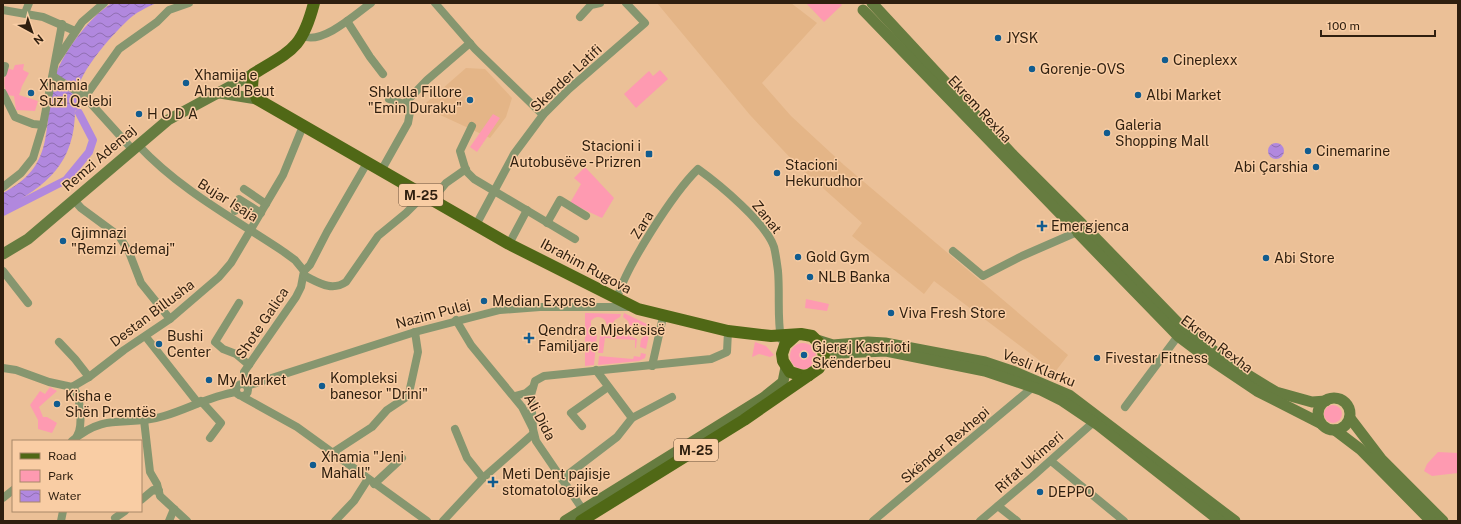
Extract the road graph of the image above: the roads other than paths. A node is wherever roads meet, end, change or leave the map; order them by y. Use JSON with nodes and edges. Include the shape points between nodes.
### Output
{"nodes":[{"id":1,"x":28,"y":3,"type":"edge"},
{"id":2,"x":104,"y":3,"type":"edge"},
{"id":3,"x":189,"y":3,"type":"edge"},
{"id":4,"x":314,"y":3,"type":"edge"},
{"id":5,"x":371,"y":3,"type":"edge"},
{"id":6,"x":435,"y":3,"type":"edge"},
{"id":7,"x":600,"y":3,"type":"edge"},
{"id":8,"x":626,"y":3,"type":"edge"},
{"id":9,"x":864,"y":4,"type":"edge"},
{"id":10,"x":3,"y":10,"type":"edge"},
{"id":11,"x":25,"y":13,"type":"junction"},
{"id":12,"x":580,"y":17,"type":"dead end"},
{"id":13,"x":347,"y":21,"type":"junction"},
{"id":14,"x":62,"y":24,"type":"junction"},
{"id":15,"x":75,"y":31,"type":"junction"},
{"id":16,"x":303,"y":36,"type":"junction"},
{"id":17,"x":470,"y":43,"type":"junction"},
{"id":18,"x":56,"y":62,"type":"junction"},
{"id":19,"x":253,"y":74,"type":"junction"},
{"id":20,"x":383,"y":74,"type":"dead end"},
{"id":21,"x":56,"y":77,"type":"junction"},
{"id":22,"x":220,"y":93,"type":"junction"},
{"id":23,"x":83,"y":95,"type":"junction"},
{"id":24,"x":3,"y":96,"type":"edge"},
{"id":25,"x":257,"y":98,"type":"junction"},
{"id":26,"x":389,"y":99,"type":"dead end"},
{"id":27,"x":404,"y":104,"type":"junction"},
{"id":28,"x":543,"y":115,"type":"junction"},
{"id":29,"x":43,"y":125,"type":"junction"},
{"id":30,"x":304,"y":126,"type":"junction"},
{"id":31,"x":472,"y":126,"type":"dead end"},
{"id":32,"x":135,"y":147,"type":"junction"},
{"id":33,"x":367,"y":163,"type":"junction"},
{"id":34,"x":466,"y":169,"type":"junction"},
{"id":35,"x":698,"y":169,"type":"joint"},
{"id":36,"x":381,"y":171,"type":"junction"},
{"id":37,"x":3,"y":187,"type":"edge"},
{"id":38,"x":244,"y":189,"type":"dead end"},
{"id":39,"x":494,"y":191,"type":"junction"},
{"id":40,"x":427,"y":198,"type":"junction"},
{"id":41,"x":74,"y":200,"type":"junction"},
{"id":42,"x":266,"y":204,"type":"junction"},
{"id":43,"x":527,"y":210,"type":"junction"},
{"id":44,"x":235,"y":211,"type":"dead end"},
{"id":45,"x":261,"y":213,"type":"junction"},
{"id":46,"x":586,"y":216,"type":"dead end"},
{"id":47,"x":548,"y":223,"type":"junction"},
{"id":48,"x":476,"y":225,"type":"junction"},
{"id":49,"x":251,"y":229,"type":"junction"},
{"id":50,"x":1079,"y":229,"type":"junction"},
{"id":51,"x":575,"y":239,"type":"dead end"},
{"id":52,"x":509,"y":244,"type":"junction"},
{"id":53,"x":953,"y":251,"type":"dead end"},
{"id":54,"x":3,"y":254,"type":"edge"},
{"id":55,"x":3,"y":271,"type":"edge"},
{"id":56,"x":304,"y":273,"type":"junction"},
{"id":57,"x":617,"y":299,"type":"junction"},
{"id":58,"x":239,"y":302,"type":"dead end"},
{"id":59,"x":28,"y":303,"type":"dead end"},
{"id":60,"x":632,"y":306,"type":"junction"},
{"id":61,"x":663,"y":317,"type":"junction"},
{"id":62,"x":170,"y":319,"type":"junction"},
{"id":63,"x":456,"y":320,"type":"junction"},
{"id":64,"x":728,"y":331,"type":"junction"},
{"id":65,"x":415,"y":332,"type":"junction"},
{"id":66,"x":780,"y":336,"type":"junction"},
{"id":67,"x":795,"y":336,"type":"junction"},
{"id":68,"x":1178,"y":336,"type":"junction"},
{"id":69,"x":146,"y":337,"type":"junction"},
{"id":70,"x":817,"y":340,"type":"junction"},
{"id":71,"x":59,"y":342,"type":"dead end"},
{"id":72,"x":783,"y":349,"type":"junction"},
{"id":73,"x":822,"y":362,"type":"junction"},
{"id":74,"x":249,"y":365,"type":"junction"},
{"id":75,"x":652,"y":366,"type":"junction"},
{"id":76,"x":786,"y":367,"type":"junction"},
{"id":77,"x":3,"y":368,"type":"edge"},
{"id":78,"x":596,"y":370,"type":"junction"},
{"id":79,"x":809,"y":375,"type":"junction"},
{"id":80,"x":89,"y":378,"type":"junction"},
{"id":81,"x":246,"y":385,"type":"junction"},
{"id":82,"x":72,"y":387,"type":"junction"},
{"id":83,"x":608,"y":387,"type":"junction"},
{"id":84,"x":1033,"y":387,"type":"junction"},
{"id":85,"x":532,"y":388,"type":"junction"},
{"id":86,"x":236,"y":392,"type":"junction"},
{"id":87,"x":514,"y":396,"type":"junction"},
{"id":88,"x":243,"y":397,"type":"junction"},
{"id":89,"x":672,"y":397,"type":"dead end"},
{"id":90,"x":1326,"y":401,"type":"junction"},
{"id":91,"x":200,"y":402,"type":"junction"},
{"id":92,"x":1125,"y":407,"type":"dead end"},
{"id":93,"x":632,"y":418,"type":"junction"},
{"id":94,"x":1350,"y":418,"type":"junction"},
{"id":95,"x":1096,"y":419,"type":"junction"},
{"id":96,"x":144,"y":420,"type":"junction"},
{"id":97,"x":1320,"y":422,"type":"junction"},
{"id":98,"x":582,"y":426,"type":"dead end"},
{"id":99,"x":455,"y":429,"type":"dead end"},
{"id":100,"x":1334,"y":430,"type":"junction"},
{"id":101,"x":533,"y":431,"type":"junction"},
{"id":102,"x":210,"y":438,"type":"dead end"},
{"id":103,"x":74,"y":439,"type":"edge"},
{"id":104,"x":332,"y":453,"type":"junction"},
{"id":105,"x":402,"y":458,"type":"dead end"},
{"id":106,"x":1051,"y":461,"type":"junction"},
{"id":107,"x":483,"y":478,"type":"junction"},
{"id":108,"x":562,"y":479,"type":"junction"},
{"id":109,"x":371,"y":482,"type":"junction"},
{"id":110,"x":12,"y":491,"type":"edge"},
{"id":111,"x":158,"y":491,"type":"junction"},
{"id":112,"x":3,"y":498,"type":"edge"},
{"id":113,"x":142,"y":499,"type":"edge"},
{"id":114,"x":998,"y":506,"type":"junction"},
{"id":115,"x":174,"y":508,"type":"junction"},
{"id":116,"x":124,"y":512,"type":"edge"},
{"id":117,"x":585,"y":517,"type":"edge"},
{"id":118,"x":115,"y":518,"type":"dead end"},
{"id":119,"x":169,"y":521,"type":"edge"},
{"id":120,"x":187,"y":521,"type":"edge"},
{"id":121,"x":335,"y":521,"type":"edge"},
{"id":122,"x":427,"y":521,"type":"edge"},
{"id":123,"x":442,"y":521,"type":"edge"},
{"id":124,"x":565,"y":521,"type":"edge"},
{"id":125,"x":873,"y":521,"type":"edge"},
{"id":126,"x":980,"y":521,"type":"edge"},
{"id":127,"x":1017,"y":521,"type":"edge"},
{"id":128,"x":1124,"y":521,"type":"edge"},
{"id":129,"x":1220,"y":521,"type":"edge"},
{"id":130,"x":1235,"y":521,"type":"edge"},
{"id":131,"x":1431,"y":521,"type":"edge"},
{"id":132,"x":1443,"y":521,"type":"edge"}],
"edges":[{"from":1,"to":11,"type":"street"},
{"from":2,"to":15,"type":"street"},
{"from":3,"to":23,"type":"street","via":[[169,10],[158,22],[119,49]]},
{"from":4,"to":16,"type":"main road"},
{"from":5,"to":13,"type":"street"},
{"from":6,"to":17,"type":"street"},
{"from":7,"to":12,"type":"street","via":[[591,5]]},
{"from":8,"to":28,"type":"street","name":"Skender Latifi","via":[[645,23]]},
{"from":9,"to":50,"type":"street","name":"Ekrem Rexha"},
{"from":10,"to":11,"type":"street"},
{"from":11,"to":14,"type":"street"},
{"from":13,"to":16,"type":"street","via":[[318,37]]},
{"from":13,"to":20,"type":"street"},
{"from":14,"to":15,"type":"street"},
{"from":14,"to":18,"type":"street"},
{"from":15,"to":18,"type":"street"},
{"from":16,"to":19,"type":"main road","via":[[292,50]]},
{"from":17,"to":27,"type":"street","via":[[427,80]]},
{"from":17,"to":28,"type":"street"},
{"from":18,"to":21,"type":"street"},
{"from":19,"to":22,"type":"street","name":"Remzi Ademaj"},
{"from":19,"to":25,"type":"main road","via":[[252,87]]},
{"from":21,"to":23,"type":"street","name":"Bujar Isaja"},
{"from":21,"to":29,"type":"street"},
{"from":22,"to":25,"type":"street","name":"Ibrahim Rugova"},
{"from":22,"to":32,"type":"street","name":"Remzi Ademaj","via":[[177,114]]},
{"from":23,"to":32,"type":"street","name":"Bujar Isaja"},
{"from":24,"to":29,"type":"street","via":[[15,118]]},
{"from":25,"to":30,"type":"main road","name":"Ibrahim Rugova","number":"M-25"},
{"from":26,"to":27,"type":"street"},
{"from":27,"to":36,"type":"street","via":[[410,112],[408,123]]},
{"from":28,"to":39,"type":"street","name":"Skender Latifi","via":[[514,154]]},
{"from":29,"to":37,"type":"street","via":[[30,162]]},
{"from":30,"to":33,"type":"main road","name":"Ibrahim Rugova","number":"M-25"},
{"from":30,"to":42,"type":"street","name":"Destan Billusha","via":[[283,175]]},
{"from":31,"to":34,"type":"street","via":[[460,151]]},
{"from":32,"to":41,"type":"street","name":"Remzi Ademaj"},
{"from":32,"to":49,"type":"street","name":"Bujar Isaja","via":[[183,187]]},
{"from":33,"to":36,"type":"main road","name":"Ibrahim Rugova","number":"M-25"},
{"from":33,"to":56,"type":"street","name":"Shote Galica"},
{"from":34,"to":39,"type":"street","via":[[474,179]]},
{"from":34,"to":40,"type":"street"},
{"from":35,"to":57,"type":"street","name":"Zara","via":[[672,201],[645,244],[621,286]]},
{"from":35,"to":66,"type":"street","name":"Zanat","via":[[736,200],[772,242],[778,273]]},
{"from":36,"to":40,"type":"main road","name":"Ibrahim Rugova","number":"M-25"},
{"from":38,"to":42,"type":"street"},
{"from":39,"to":43,"type":"street"},
{"from":39,"to":48,"type":"street","name":"Skender Latifi"},
{"from":40,"to":48,"type":"main road","name":"Ibrahim Rugova","number":"M-25"},
{"from":40,"to":56,"type":"street","via":[[378,236],[346,282],[331,287]]},
{"from":41,"to":54,"type":"street","name":"Remzi Ademaj","via":[[28,239]]},
{"from":41,"to":62,"type":"street","via":[[120,236],[129,252],[140,283]]},
{"from":42,"to":45,"type":"street","name":"Destan Billusha"},
{"from":43,"to":47,"type":"street"},
{"from":43,"to":52,"type":"street"},
{"from":44,"to":45,"type":"street","via":[[239,199]]},
{"from":45,"to":49,"type":"street","name":"Destan Billusha"},
{"from":46,"to":47,"type":"street","via":[[560,200]]},
{"from":47,"to":51,"type":"street"},
{"from":48,"to":52,"type":"main road","name":"Ibrahim Rugova","number":"M-25"},
{"from":49,"to":56,"type":"street","name":"Bujar Isaja","via":[[295,260]]},
{"from":49,"to":62,"type":"street","name":"Destan Billusha","via":[[231,263],[219,277]]},
{"from":50,"to":53,"type":"street","via":[[983,276]]},
{"from":50,"to":68,"type":"street","name":"Ekrem Rexha"},
{"from":50,"to":90,"type":"street","name":"Ekrem Rexha","via":[[1182,327],[1248,375],[1276,392],[1306,401]]},
{"from":52,"to":57,"type":"main road","name":"Ibrahim Rugova","number":"M-25"},
{"from":55,"to":59,"type":"street"},
{"from":56,"to":74,"type":"street","name":"Shote Galica","via":[[296,297]]},
{"from":57,"to":60,"type":"main road","name":"Ibrahim Rugova","number":"M-25"},
{"from":58,"to":74,"type":"street","via":[[215,342]]},
{"from":60,"to":61,"type":"main road","name":"Ibrahim Rugova","number":"M-25"},
{"from":60,"to":63,"type":"street","name":"Nazim Pulaj","via":[[500,310]]},
{"from":61,"to":64,"type":"main road","name":"Ibrahim Rugova","number":"M-25"},
{"from":61,"to":75,"type":"street"},
{"from":62,"to":69,"type":"street","name":"Destan Billusha"},
{"from":63,"to":65,"type":"street","name":"Nazim Pulaj"},
{"from":63,"to":87,"type":"street","name":"Ali Dida","via":[[471,345]]},
{"from":64,"to":66,"type":"main road","name":"Ibrahim Rugova","number":"M-25"},
{"from":64,"to":75,"type":"street","via":[[728,347],[724,354],[711,359]]},
{"from":65,"to":81,"type":"street","name":"Nazim Pulaj"},
{"from":65,"to":104,"type":"street","via":[[418,352],[409,393],[387,410],[372,427]]},
{"from":66,"to":67,"type":"main road","name":"Ibrahim Rugova","number":"M-25"},
{"from":66,"to":72,"type":"street","name":"Zanat"},
{"from":67,"to":70,"type":"main road","number":"M-25","via":[[807,334]]},
{"from":67,"to":72,"type":"main road","via":[[787,341]]},
{"from":68,"to":92,"type":"street"},
{"from":68,"to":97,"type":"street","name":"Ekrem Rexha","via":[[1257,391]]},
{"from":69,"to":80,"type":"street","name":"Destan Billusha","via":[[124,350]]},
{"from":69,"to":91,"type":"street"},
{"from":70,"to":73,"type":"main road","via":[[823,350]]},
{"from":70,"to":95,"type":"street","name":"Vesli Klarku","via":[[833,345],[885,343],[985,362],[1069,395]]},
{"from":71,"to":80,"type":"street","via":[[76,359]]},
{"from":72,"to":76,"type":"main road"},
{"from":73,"to":79,"type":"main road","number":"M-25","via":[[815,372]]},
{"from":73,"to":84,"type":"street","name":"Vesli Klarku","via":[[840,353],[886,351],[985,371]]},
{"from":74,"to":81,"type":"street","name":"Shote Galica","via":[[244,372]]},
{"from":75,"to":78,"type":"street"},
{"from":76,"to":79,"type":"main road","via":[[796,375]]},
{"from":76,"to":117,"type":"street","via":[[783,382],[769,394]]},
{"from":77,"to":82,"type":"street"},
{"from":78,"to":83,"type":"street"},
{"from":78,"to":85,"type":"street","via":[[544,376],[535,381]]},
{"from":79,"to":117,"type":"main road","number":"M-25","via":[[744,420]]},
{"from":80,"to":82,"type":"street","name":"Destan Billusha"},
{"from":81,"to":86,"type":"street","via":[[238,385]]},
{"from":81,"to":88,"type":"street","via":[[248,393]]},
{"from":82,"to":103,"type":"street","via":[[78,396],[80,422],[80,430]]},
{"from":83,"to":93,"type":"street"},
{"from":83,"to":98,"type":"street","via":[[571,413]]},
{"from":84,"to":95,"type":"street","name":"Vesli Klarku"},
{"from":84,"to":125,"type":"street","name":"Skënder Rexhepi"},
{"from":85,"to":87,"type":"street","via":[[526,393]]},
{"from":85,"to":101,"type":"street"},
{"from":86,"to":88,"type":"street","via":[[238,396]]},
{"from":86,"to":91,"type":"street","via":[[221,394]]},
{"from":87,"to":101,"type":"street","name":"Ali Dida"},
{"from":88,"to":104,"type":"street","via":[[297,427]]},
{"from":89,"to":93,"type":"street"},
{"from":90,"to":94,"type":"street","name":"Ekrem Rexha","via":[[1341,400],[1349,408]]},
{"from":90,"to":97,"type":"street","via":[[1318,413]]},
{"from":91,"to":96,"type":"street","via":[[164,416]]},
{"from":91,"to":102,"type":"street","via":[[221,423]]},
{"from":93,"to":108,"type":"street","via":[[616,437]]},
{"from":94,"to":100,"type":"street","via":[[1344,427]]},
{"from":94,"to":132,"type":"street","name":"Ekrem Rexha","via":[[1382,460]]},
{"from":95,"to":106,"type":"street","name":"Rifat Ukimeri"},
{"from":95,"to":129,"type":"street","name":"Vesli Klarku"},
{"from":95,"to":130,"type":"street","name":"Vesli Klarku"},
{"from":96,"to":103,"type":"street","via":[[105,422]]},
{"from":96,"to":111,"type":"street","via":[[150,472]]},
{"from":97,"to":100,"type":"street","name":"Ekrem Rexha","via":[[1326,428]]},
{"from":99,"to":107,"type":"street","via":[[467,458]]},
{"from":100,"to":131,"type":"street","name":"Ekrem Rexha","via":[[1360,449]]},
{"from":101,"to":107,"type":"street"},
{"from":101,"to":108,"type":"street","name":"Ali Dida"},
{"from":104,"to":109,"type":"street"},
{"from":105,"to":109,"type":"street"},
{"from":106,"to":114,"type":"street","name":"Rifat Ukimeri"},
{"from":106,"to":128,"type":"street"},
{"from":107,"to":123,"type":"street"},
{"from":108,"to":117,"type":"street","name":"Ali Dida"},
{"from":109,"to":121,"type":"street"},
{"from":109,"to":122,"type":"street"},
{"from":110,"to":112,"type":"street"},
{"from":111,"to":113,"type":"street","via":[[153,490]]},
{"from":111,"to":115,"type":"street"},
{"from":114,"to":126,"type":"street","name":"Rifat Ukimeri"},
{"from":114,"to":127,"type":"street"},
{"from":115,"to":119,"type":"street"},
{"from":115,"to":120,"type":"street"},
{"from":116,"to":118,"type":"street"},
{"from":117,"to":124,"type":"street"}]}
